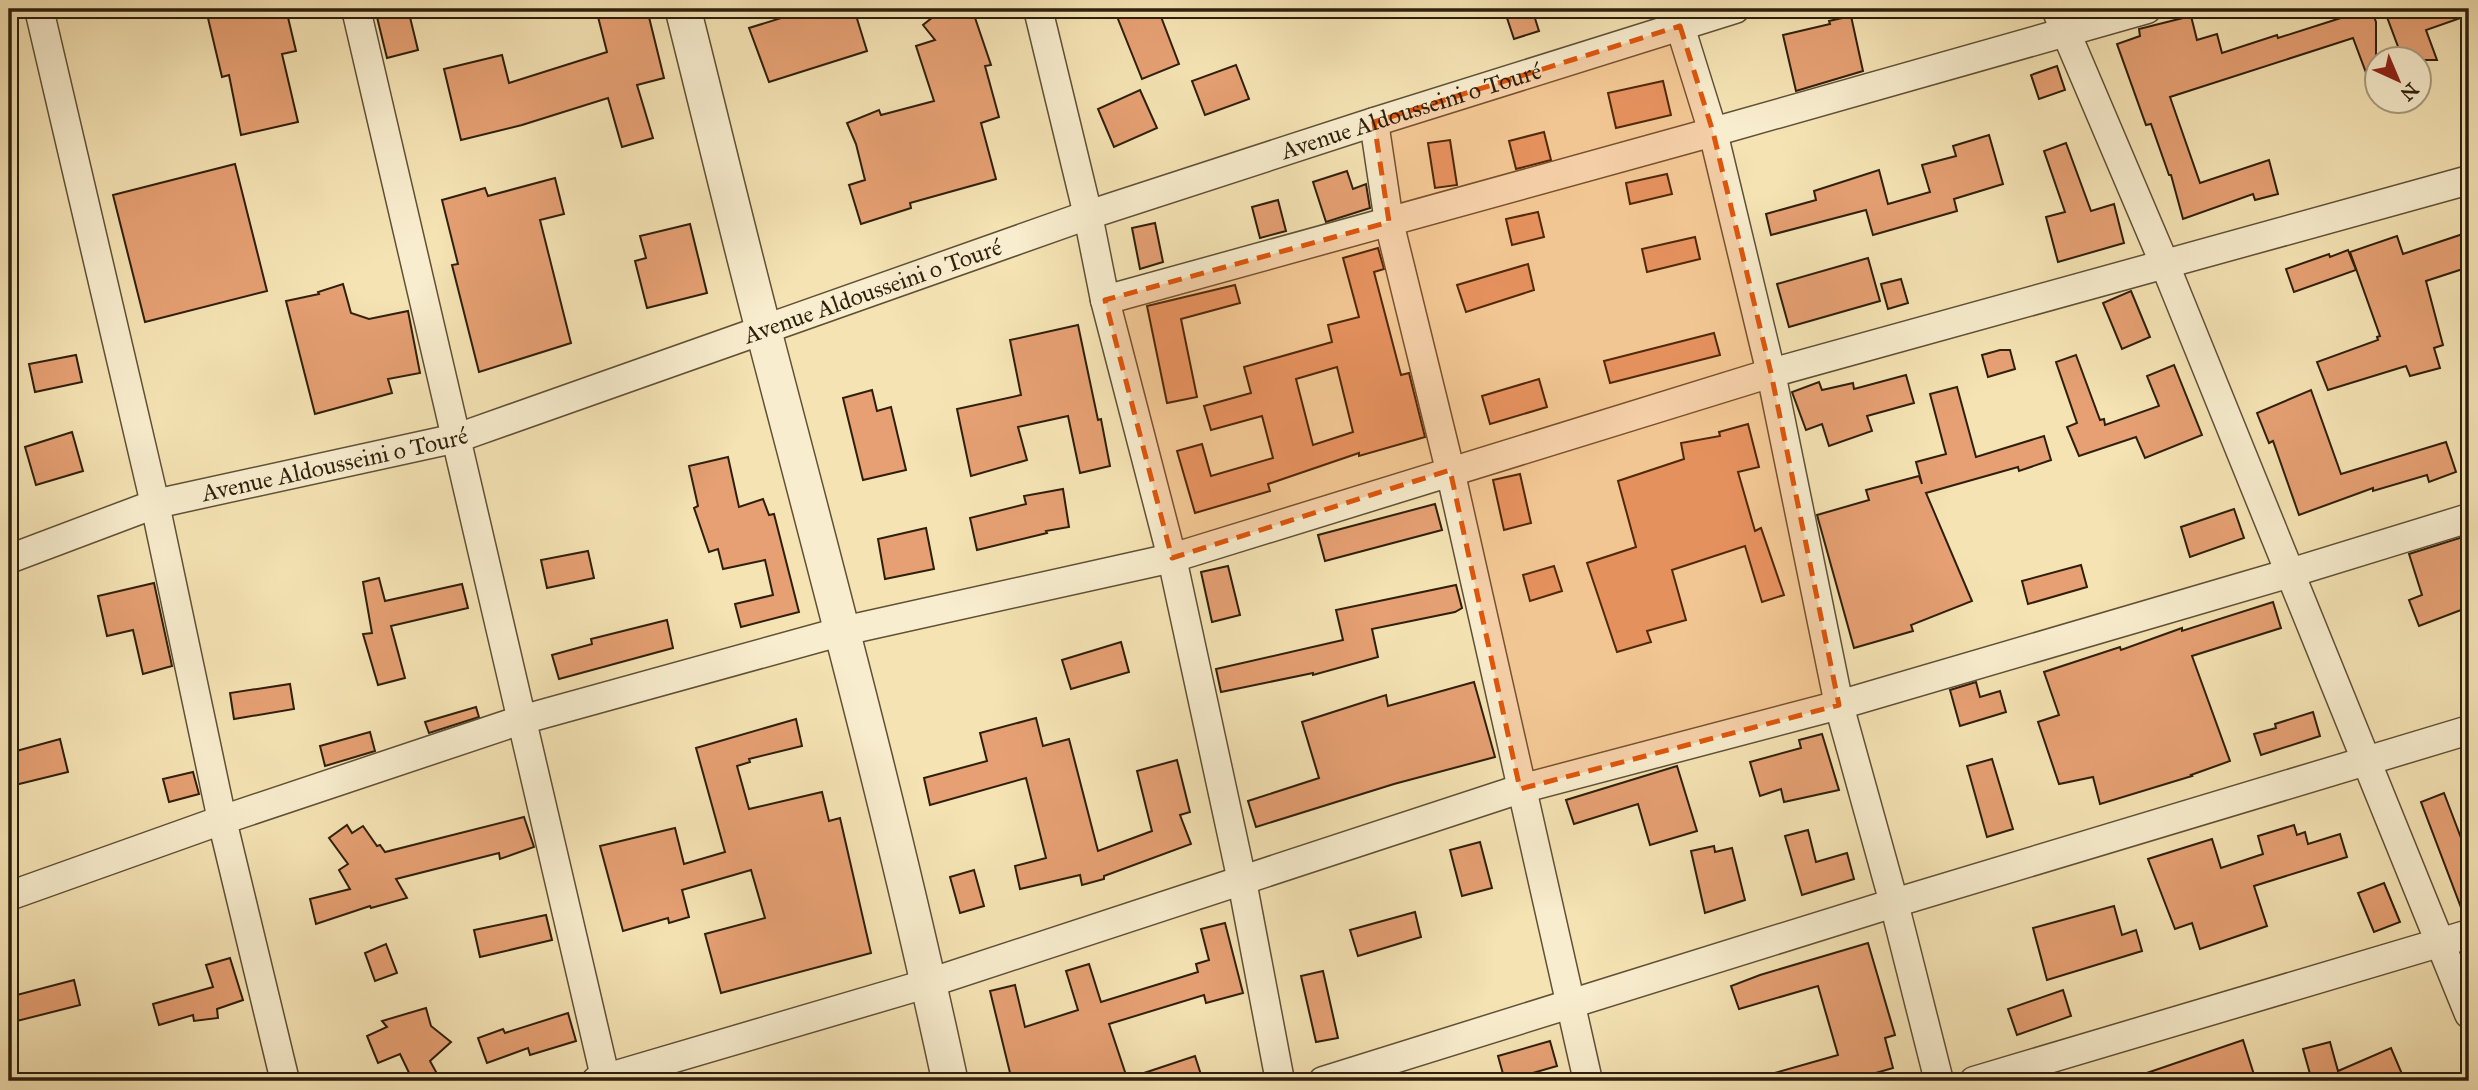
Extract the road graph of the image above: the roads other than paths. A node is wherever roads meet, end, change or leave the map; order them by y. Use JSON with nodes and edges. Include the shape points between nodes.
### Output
{"nodes":[{"id":1,"x":39,"y":9,"type":"edge"},
{"id":2,"x":356,"y":9,"type":"edge"},
{"id":3,"x":683,"y":9,"type":"edge"},
{"id":4,"x":1038,"y":9,"type":"edge"},
{"id":5,"x":1735,"y":9,"type":"edge"},
{"id":6,"x":2147,"y":9,"type":"edge"},
{"id":7,"x":2061,"y":20,"type":"edge"},
{"id":8,"x":1680,"y":26,"type":"junction"},
{"id":9,"x":1374,"y":122,"type":"junction"},
{"id":10,"x":1713,"y":132,"type":"junction"},
{"id":11,"x":2469,"y":180,"type":"edge"},
{"id":12,"x":1088,"y":215,"type":"junction"},
{"id":13,"x":1390,"y":222,"type":"junction"},
{"id":14,"x":2165,"y":265,"type":"junction"},
{"id":15,"x":1105,"y":300,"type":"junction"},
{"id":16,"x":763,"y":329,"type":"junction"},
{"id":17,"x":1771,"y":373,"type":"junction"},
{"id":18,"x":457,"y":438,"type":"junction"},
{"id":19,"x":1450,"y":470,"type":"junction"},
{"id":20,"x":155,"y":504,"type":"junction"},
{"id":21,"x":2469,"y":517,"type":"edge"},
{"id":22,"x":1172,"y":558,"type":"junction"},
{"id":23,"x":9,"y":559,"type":"edge"},
{"id":24,"x":2290,"y":573,"type":"junction"},
{"id":25,"x":844,"y":631,"type":"junction"},
{"id":26,"x":1839,"y":705,"type":"junction"},
{"id":27,"x":521,"y":720,"type":"junction"},
{"id":28,"x":2469,"y":730,"type":"edge"},
{"id":29,"x":2366,"y":762,"type":"junction"},
{"id":30,"x":1520,"y":789,"type":"junction"},
{"id":31,"x":222,"y":820,"type":"junction"},
{"id":32,"x":1242,"y":881,"type":"junction"},
{"id":33,"x":9,"y":896,"type":"edge"},
{"id":34,"x":1894,"y":903,"type":"junction"},
{"id":35,"x":2469,"y":934,"type":"edge"},
{"id":36,"x":2440,"y":943,"type":"junction"},
{"id":37,"x":929,"y":983,"type":"junction"},
{"id":38,"x":1570,"y":1006,"type":"junction"},
{"id":39,"x":2469,"y":1014,"type":"edge"},
{"id":40,"x":602,"y":1080,"type":"edge"},
{"id":41,"x":285,"y":1081,"type":"edge"},
{"id":42,"x":950,"y":1081,"type":"edge"},
{"id":43,"x":1280,"y":1081,"type":"edge"},
{"id":44,"x":1323,"y":1081,"type":"edge"},
{"id":45,"x":1588,"y":1081,"type":"edge"},
{"id":46,"x":1939,"y":1081,"type":"edge"},
{"id":47,"x":1974,"y":1081,"type":"edge"}],
"edges":[{"from":1,"to":20,"type":"street"},
{"from":2,"to":18,"type":"street"},
{"from":3,"to":16,"type":"street"},
{"from":4,"to":12,"type":"street"},
{"from":5,"to":8,"type":"street","name":"Avenue Aldousseini o Touré"},
{"from":6,"to":7,"type":"street"},
{"from":7,"to":10,"type":"street"},
{"from":7,"to":14,"type":"street"},
{"from":8,"to":9,"type":"street","name":"Avenue Aldousseini o Touré"},
{"from":8,"to":10,"type":"street"},
{"from":9,"to":12,"type":"street","name":"Avenue Aldousseini o Touré"},
{"from":9,"to":13,"type":"street"},
{"from":10,"to":13,"type":"street"},
{"from":10,"to":17,"type":"street"},
{"from":11,"to":14,"type":"street"},
{"from":12,"to":15,"type":"street"},
{"from":12,"to":16,"type":"street","name":"Avenue Aldousseini o Touré"},
{"from":13,"to":15,"type":"street"},
{"from":13,"to":19,"type":"street"},
{"from":14,"to":17,"type":"street"},
{"from":14,"to":24,"type":"street"},
{"from":15,"to":22,"type":"street"},
{"from":16,"to":18,"type":"street","name":"Avenue Aldousseini o Touré"},
{"from":16,"to":25,"type":"street"},
{"from":17,"to":19,"type":"street"},
{"from":17,"to":26,"type":"street"},
{"from":18,"to":20,"type":"street","name":"Avenue Aldousseini o Touré"},
{"from":18,"to":27,"type":"street"},
{"from":19,"to":22,"type":"street"},
{"from":19,"to":30,"type":"street"},
{"from":20,"to":23,"type":"street","name":"Avenue Aldousseini o Touré"},
{"from":20,"to":31,"type":"street"},
{"from":21,"to":24,"type":"street"},
{"from":22,"to":25,"type":"street"},
{"from":22,"to":32,"type":"street"},
{"from":24,"to":26,"type":"street"},
{"from":24,"to":29,"type":"street"},
{"from":25,"to":27,"type":"street"},
{"from":25,"to":37,"type":"street"},
{"from":26,"to":30,"type":"street"},
{"from":26,"to":34,"type":"street"},
{"from":27,"to":31,"type":"street"},
{"from":27,"to":40,"type":"street"},
{"from":28,"to":29,"type":"street"},
{"from":29,"to":34,"type":"street"},
{"from":29,"to":36,"type":"street"},
{"from":30,"to":32,"type":"street"},
{"from":30,"to":38,"type":"street"},
{"from":31,"to":33,"type":"street"},
{"from":31,"to":41,"type":"street"},
{"from":32,"to":37,"type":"street"},
{"from":32,"to":43,"type":"street"},
{"from":34,"to":38,"type":"street"},
{"from":34,"to":46,"type":"street"},
{"from":35,"to":36,"type":"street"},
{"from":36,"to":39,"type":"street"},
{"from":36,"to":47,"type":"street"},
{"from":37,"to":40,"type":"street"},
{"from":37,"to":42,"type":"street"},
{"from":38,"to":44,"type":"street"},
{"from":38,"to":45,"type":"street"}]}
